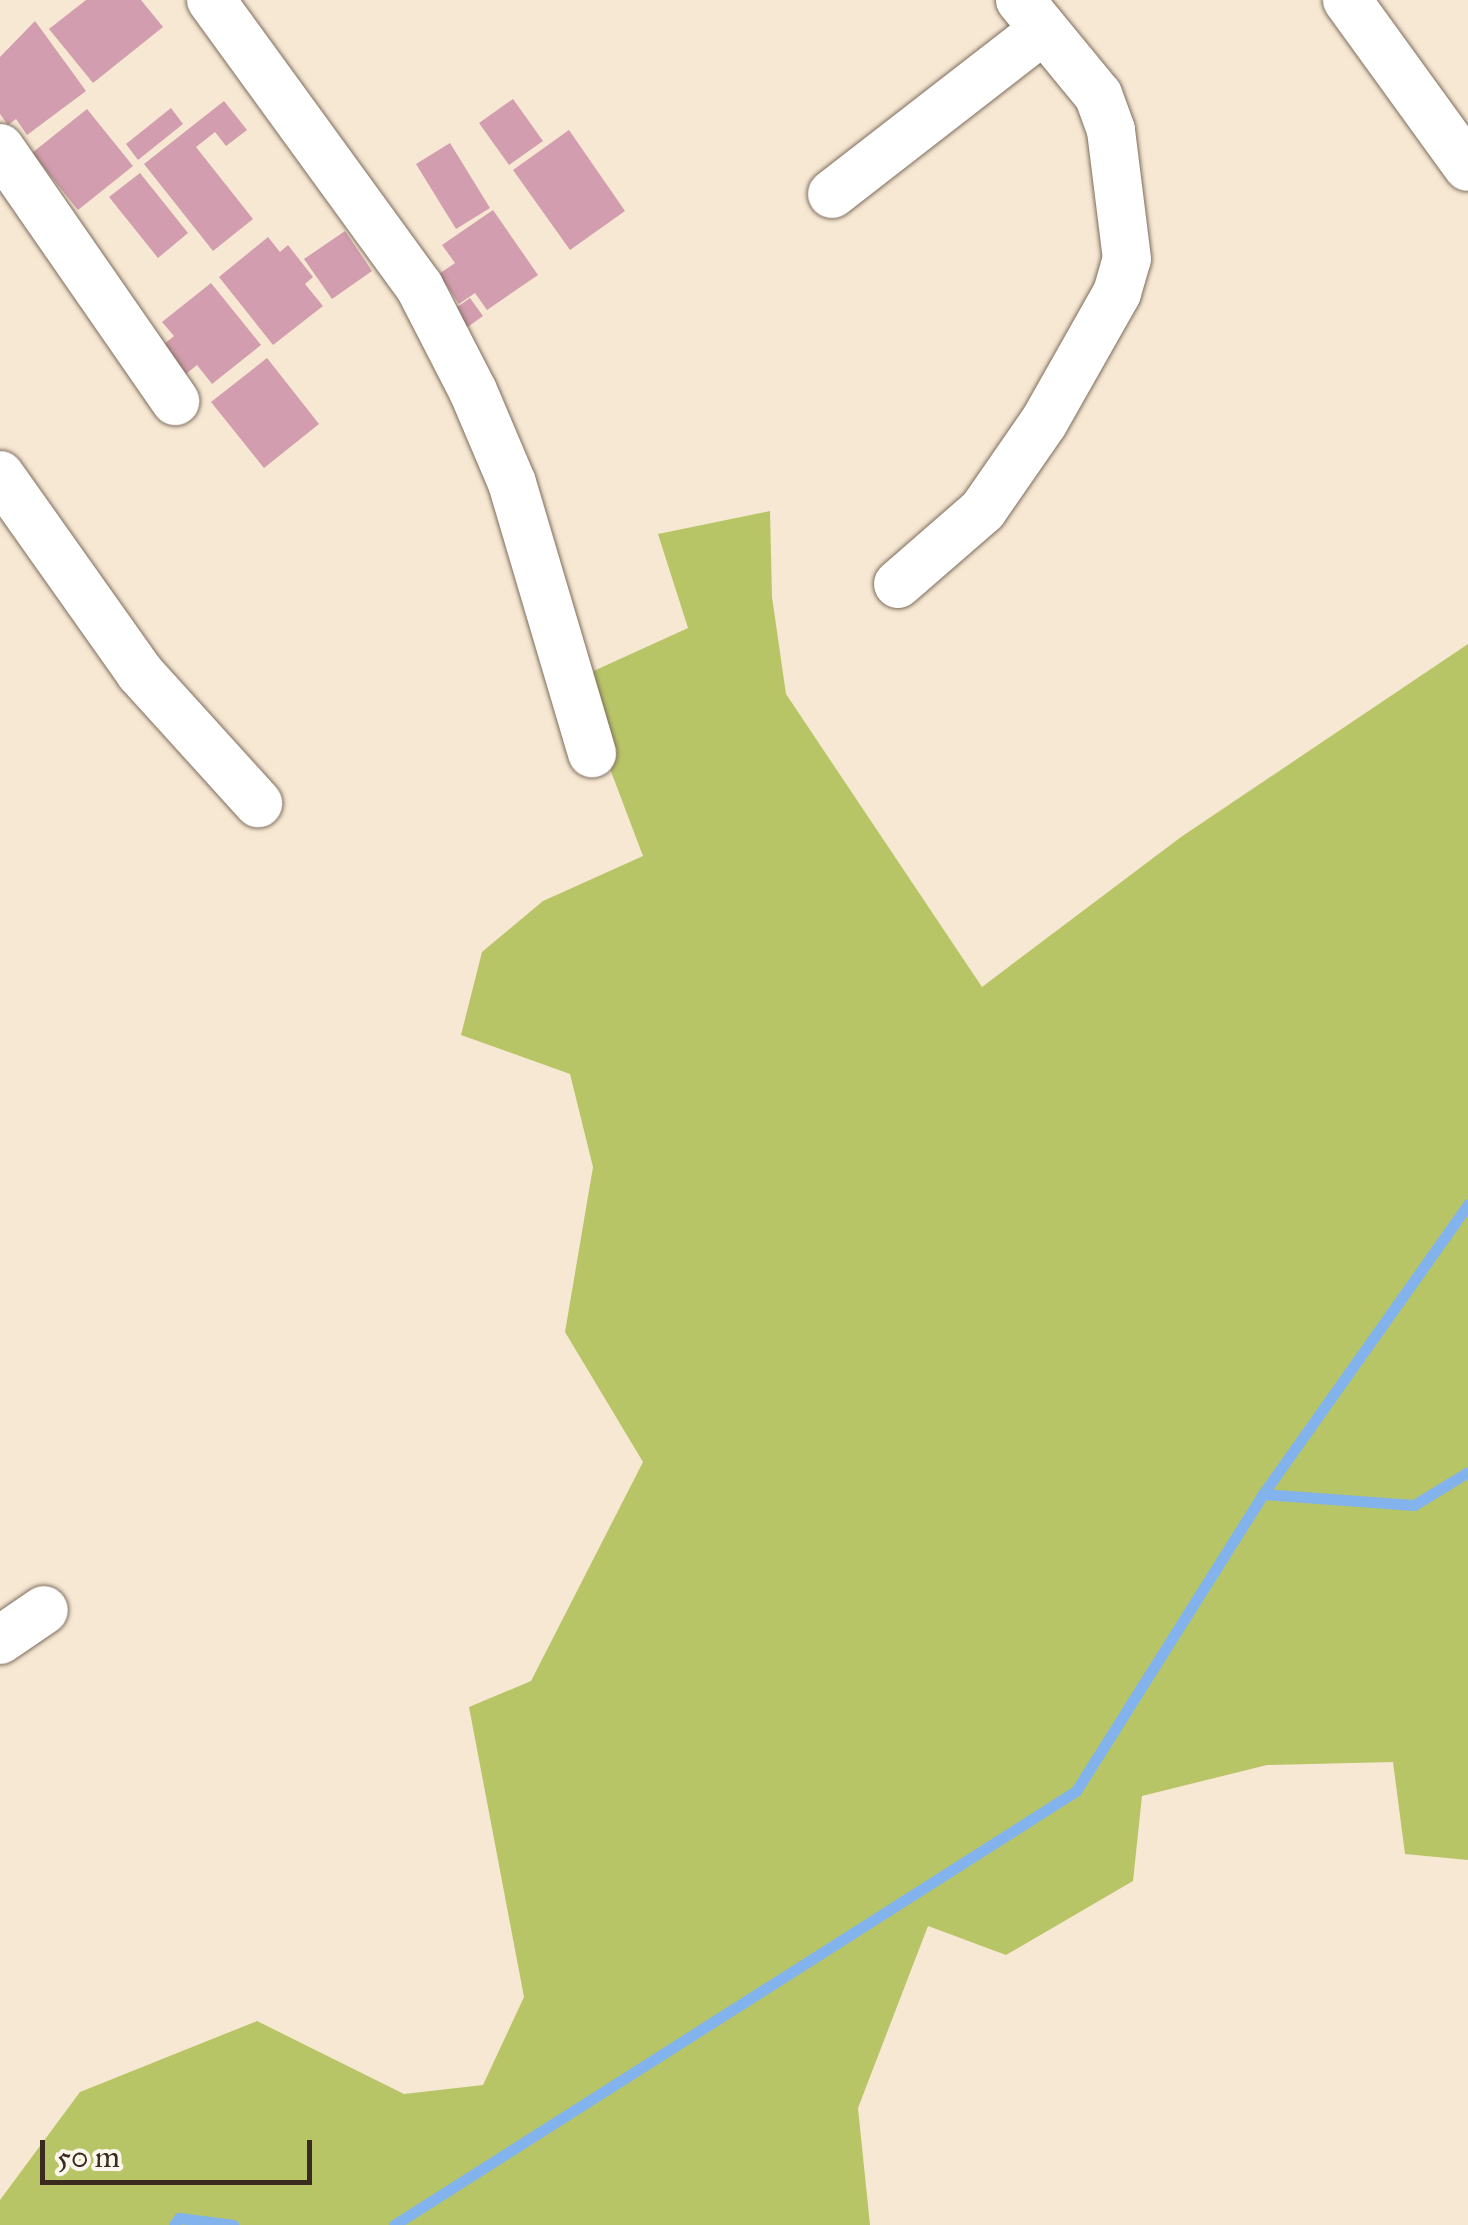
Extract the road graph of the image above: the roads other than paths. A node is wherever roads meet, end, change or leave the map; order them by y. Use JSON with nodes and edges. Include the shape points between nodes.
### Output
{"nodes":[{"id":1,"x":211,"y":0,"type":"edge"},
{"id":2,"x":1347,"y":0,"type":"edge"},
{"id":3,"x":1031,"y":16,"type":"edge"},
{"id":4,"x":0,"y":148,"type":"edge"},
{"id":5,"x":1468,"y":167,"type":"edge"},
{"id":6,"x":832,"y":194,"type":"dead end"},
{"id":7,"x":175,"y":401,"type":"dead end"},
{"id":8,"x":0,"y":475,"type":"edge"},
{"id":9,"x":898,"y":584,"type":"dead end"},
{"id":10,"x":592,"y":753,"type":"dead end"},
{"id":11,"x":258,"y":803,"type":"dead end"},
{"id":12,"x":44,"y":1610,"type":"dead end"},
{"id":13,"x":0,"y":1640,"type":"edge"}],
"edges":[{"from":1,"to":10,"type":"street","via":[[418,286],[473,392],[512,483]]},
{"from":2,"to":5,"type":"street"},
{"from":3,"to":6,"type":"street"},
{"from":3,"to":9,"type":"street","via":[[1098,95],[1112,130],[1127,259],[1117,293],[1044,422],[983,510]]},
{"from":4,"to":7,"type":"street"},
{"from":8,"to":11,"type":"street","via":[[140,673]]},
{"from":12,"to":13,"type":"street"}]}
